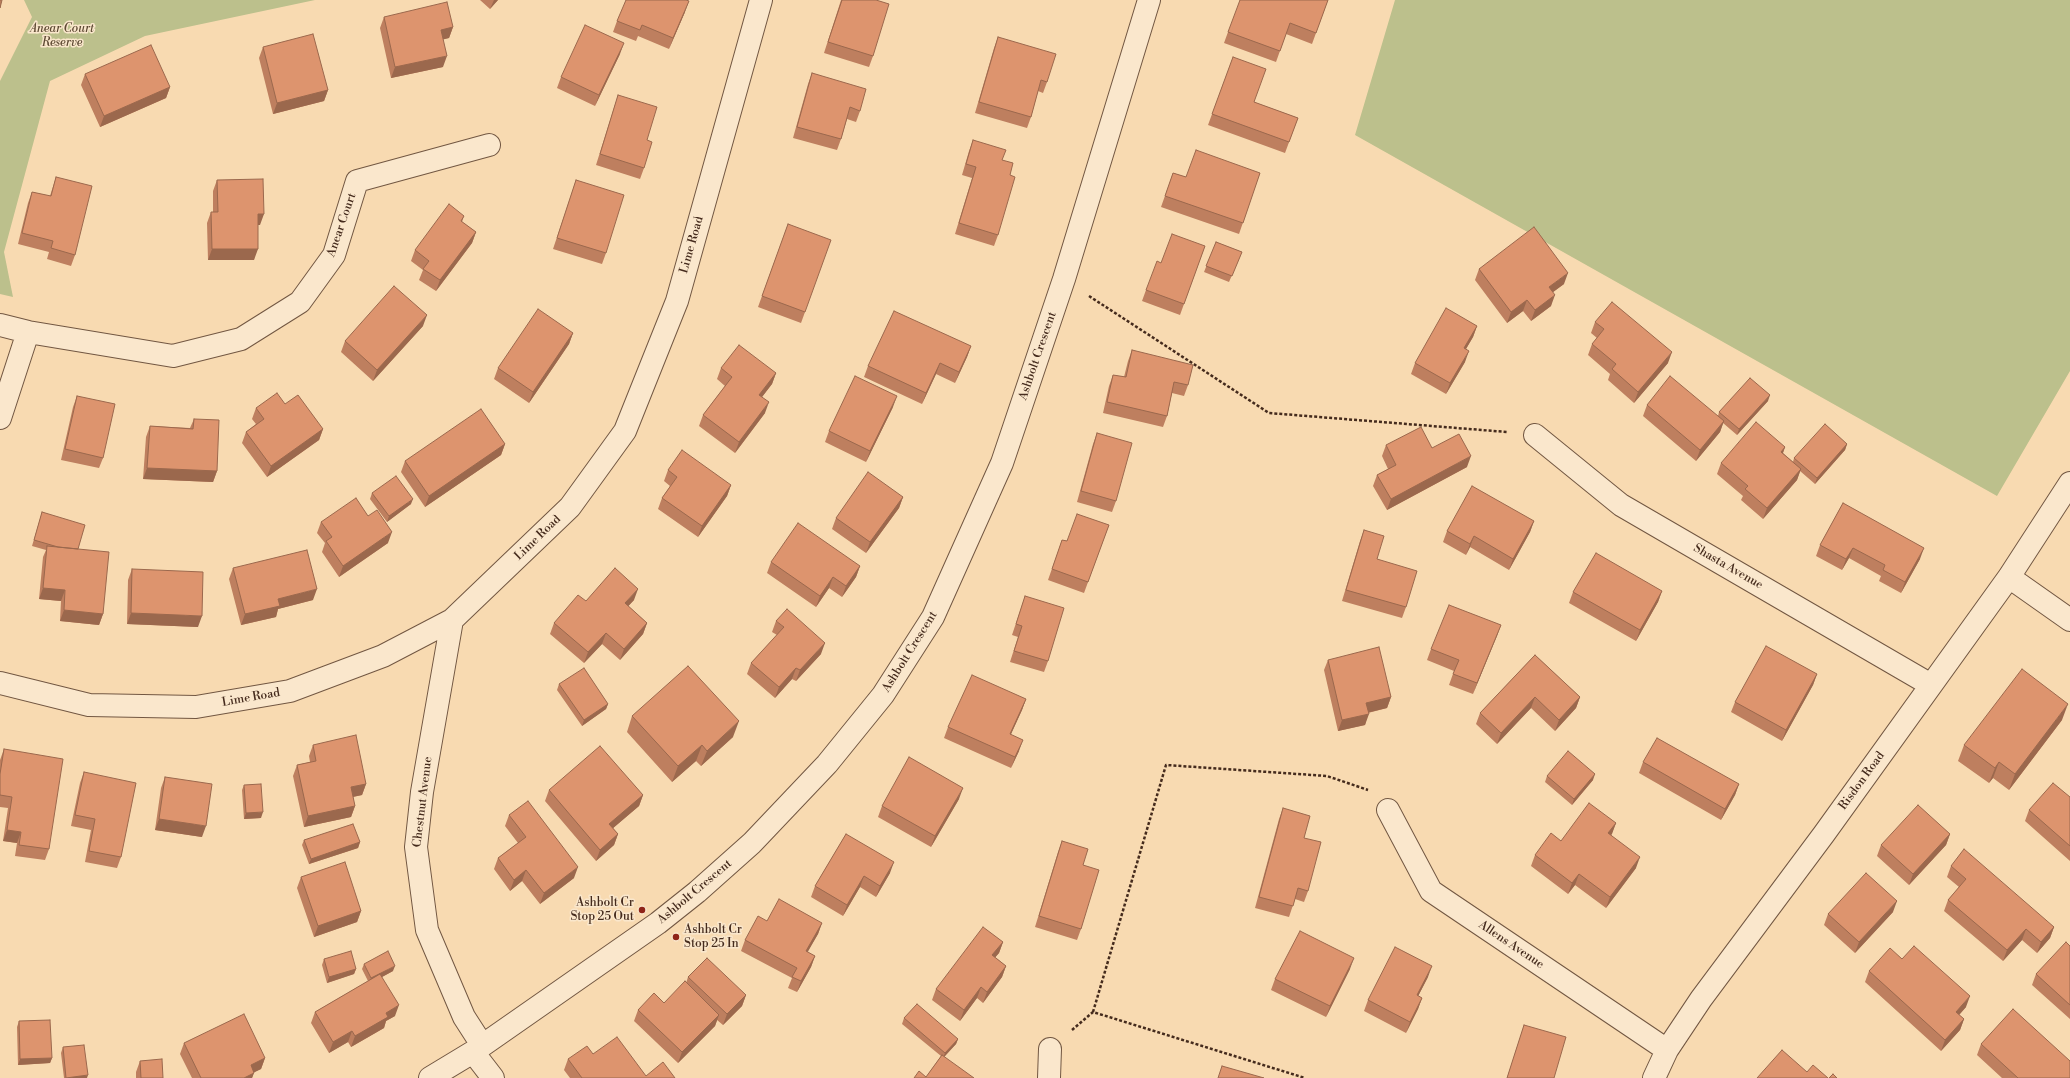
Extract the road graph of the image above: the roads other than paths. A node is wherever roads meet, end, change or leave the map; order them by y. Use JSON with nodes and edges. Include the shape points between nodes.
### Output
{"nodes":[{"id":1,"x":761,"y":0,"type":"edge"},
{"id":2,"x":1149,"y":0,"type":"edge"},
{"id":3,"x":489,"y":145,"type":"dead end"},
{"id":4,"x":0,"y":325,"type":"edge"},
{"id":5,"x":28,"y":332,"type":"junction"},
{"id":6,"x":0,"y":418,"type":"edge"},
{"id":7,"x":1535,"y":435,"type":"road end"},
{"id":8,"x":2070,"y":485,"type":"edge"},
{"id":9,"x":2008,"y":577,"type":"junction"},
{"id":10,"x":452,"y":620,"type":"junction"},
{"id":11,"x":2070,"y":620,"type":"edge"},
{"id":12,"x":0,"y":683,"type":"edge"},
{"id":13,"x":1931,"y":685,"type":"junction"},
{"id":14,"x":1388,"y":810,"type":"road end"},
{"id":15,"x":477,"y":1048,"type":"junction"},
{"id":16,"x":1050,"y":1049,"type":"road end"},
{"id":17,"x":1668,"y":1050,"type":"junction"},
{"id":18,"x":430,"y":1078,"type":"edge"},
{"id":19,"x":493,"y":1078,"type":"edge"},
{"id":20,"x":1049,"y":1078,"type":"edge"},
{"id":21,"x":1654,"y":1078,"type":"edge"}],
"edges":[{"from":1,"to":10,"type":"street","name":"Lime Road","via":[[677,301],[625,431],[570,507]]},
{"from":2,"to":15,"type":"street","name":"Ashbolt Crescent","via":[[1064,279],[1002,463],[934,617],[883,695],[827,764],[752,843],[658,923]]},
{"from":3,"to":5,"type":"street","name":"Anear Court","via":[[357,181],[334,255],[300,302],[241,339],[173,356]]},
{"from":4,"to":5,"type":"street","name":"Anear Court"},
{"from":5,"to":6,"type":"street"},
{"from":7,"to":13,"type":"street","name":"Shasta Avenue","via":[[1621,505]]},
{"from":8,"to":9,"type":"street","name":"Risdon Road"},
{"from":9,"to":11,"type":"street"},
{"from":9,"to":13,"type":"street","name":"Risdon Road"},
{"from":10,"to":12,"type":"street","name":"Lime Road","via":[[383,656],[290,691],[196,707],[89,705]]},
{"from":10,"to":15,"type":"street","name":"Chestnut Avenue","via":[[422,792],[416,847],[427,930]]},
{"from":13,"to":17,"type":"street","name":"Risdon Road","via":[[1748,935]]},
{"from":14,"to":17,"type":"street","name":"Allens Avenue","via":[[1431,891]]},
{"from":15,"to":18,"type":"street","name":"Ashbolt Crescent"},
{"from":15,"to":19,"type":"street","name":"Chestnut Avenue"},
{"from":16,"to":20,"type":"street"},
{"from":17,"to":21,"type":"street","name":"Risdon Road"}]}
